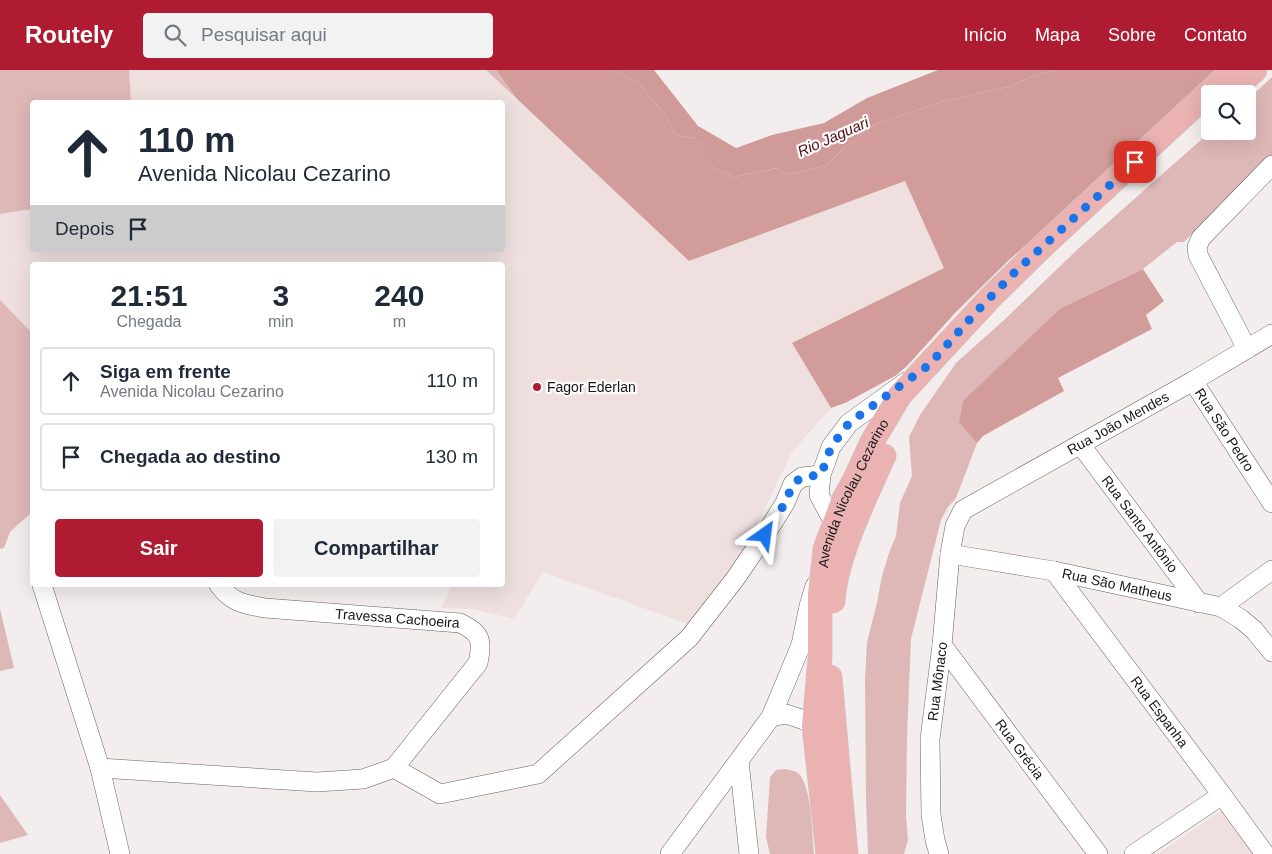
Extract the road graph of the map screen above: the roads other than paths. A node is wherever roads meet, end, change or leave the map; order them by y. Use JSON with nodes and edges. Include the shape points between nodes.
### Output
{"nodes":[{"id":1,"x":1233,"y":70,"type":"edge"},
{"id":2,"x":1255,"y":70,"type":"edge"},
{"id":3,"x":1239,"y":85,"type":"edge"},
{"id":4,"x":1201,"y":120,"type":"edge"},
{"id":5,"x":1272,"y":165,"type":"edge"},
{"id":6,"x":1272,"y":334,"type":"edge"},
{"id":7,"x":1246,"y":349,"type":"junction"},
{"id":8,"x":929,"y":365,"type":"junction"},
{"id":9,"x":1193,"y":381,"type":"junction"},
{"id":10,"x":1080,"y":444,"type":"junction"},
{"id":11,"x":821,"y":475,"type":"junction"},
{"id":12,"x":1272,"y":503,"type":"edge"},
{"id":13,"x":963,"y":510,"type":"joint"},
{"id":14,"x":834,"y":523,"type":"junction"},
{"id":15,"x":825,"y":549,"type":"junction"},
{"id":16,"x":950,"y":554,"type":"junction"},
{"id":17,"x":1272,"y":570,"type":"edge"},
{"id":18,"x":1054,"y":571,"type":"junction"},
{"id":19,"x":43,"y":587,"type":"edge"},
{"id":20,"x":220,"y":587,"type":"edge"},
{"id":21,"x":1199,"y":603,"type":"junction"},
{"id":22,"x":1221,"y":607,"type":"junction"},
{"id":23,"x":942,"y":645,"type":"junction"},
{"id":24,"x":1272,"y":652,"type":"edge"},
{"id":25,"x":771,"y":717,"type":"junction"},
{"id":26,"x":814,"y":726,"type":"junction"},
{"id":27,"x":738,"y":761,"type":"junction"},
{"id":28,"x":100,"y":768,"type":"junction"},
{"id":29,"x":394,"y":768,"type":"junction"},
{"id":30,"x":1222,"y":795,"type":"junction"},
{"id":31,"x":1272,"y":849,"type":"edge"},
{"id":32,"x":120,"y":854,"type":"edge"},
{"id":33,"x":670,"y":854,"type":"edge"},
{"id":34,"x":749,"y":854,"type":"edge"},
{"id":35,"x":828,"y":854,"type":"edge"},
{"id":36,"x":846,"y":854,"type":"edge"},
{"id":37,"x":939,"y":854,"type":"edge"},
{"id":38,"x":1098,"y":854,"type":"edge"},
{"id":39,"x":1134,"y":854,"type":"edge"},
{"id":40,"x":1265,"y":854,"type":"edge"}],
"edges":[{"from":1,"to":8,"type":"main road","name":"Avenida Nicolau Cezarino","via":[[1015,272]]},
{"from":2,"to":3,"type":"main road"},
{"from":4,"to":36,"type":"main road","name":"Avenida Nicolau Cezarino","via":[[992,314],[916,400],[893,437],[856,517],[834,591],[830,678]]},
{"from":5,"to":7,"type":"street","via":[[1201,238],[1197,246],[1198,255]]},
{"from":6,"to":7,"type":"street","name":"Rua João Mendes"},
{"from":7,"to":9,"type":"street","name":"Rua João Mendes"},
{"from":8,"to":11,"type":"street","via":[[849,423],[831,447]]},
{"from":8,"to":14,"type":"main road","name":"Avenida Nicolau Cezarino","via":[[896,402],[872,442]]},
{"from":9,"to":10,"type":"street","name":"Rua João Mendes"},
{"from":9,"to":12,"type":"street","name":"Rua São Pedro"},
{"from":10,"to":13,"type":"street","name":"Rua João Mendes"},
{"from":10,"to":21,"type":"street","name":"Rua Santo Antônio"},
{"from":11,"to":14,"type":"street","via":[[819,495]]},
{"from":11,"to":29,"type":"street","via":[[802,477],[793,484],[765,535],[689,638],[538,774],[440,794]]},
{"from":13,"to":16,"type":"street","name":"Rua Mônaco","via":[[955,526]]},
{"from":14,"to":15,"type":"main road","name":"Avenida Nicolau Cezarino"},
{"from":15,"to":25,"type":"street","via":[[801,645]]},
{"from":15,"to":26,"type":"main road","name":"Avenida Nicolau Cezarino"},
{"from":16,"to":18,"type":"street","name":"Rua São Matheus"},
{"from":16,"to":23,"type":"street","name":"Rua Mônaco"},
{"from":17,"to":22,"type":"street"},
{"from":18,"to":21,"type":"street","name":"Rua São Matheus"},
{"from":18,"to":30,"type":"street","name":"Rua Espanha"},
{"from":19,"to":28,"type":"street"},
{"from":20,"to":29,"type":"street","name":"Travessa Cachoeira","via":[[226,595],[243,604],[265,608],[460,623],[473,629],[479,637],[481,650],[478,663]]},
{"from":21,"to":22,"type":"street","name":"Rua São Matheus"},
{"from":22,"to":24,"type":"street","via":[[1254,630]]},
{"from":23,"to":37,"type":"street","name":"Rua Mônaco","via":[[930,739],[931,816]]},
{"from":23,"to":38,"type":"street","name":"Rua Grécia"},
{"from":25,"to":26,"type":"street","via":[[786,714]]},
{"from":25,"to":27,"type":"street"},
{"from":26,"to":35,"type":"main road","name":"Avenida Nicolau Cezarino"},
{"from":27,"to":33,"type":"street"},
{"from":27,"to":34,"type":"street"},
{"from":28,"to":29,"type":"street","via":[[317,782],[363,779]]},
{"from":28,"to":32,"type":"street"},
{"from":30,"to":39,"type":"street"},
{"from":30,"to":40,"type":"street","name":"Rua Espanha"},
{"from":31,"to":40,"type":"street"}]}
